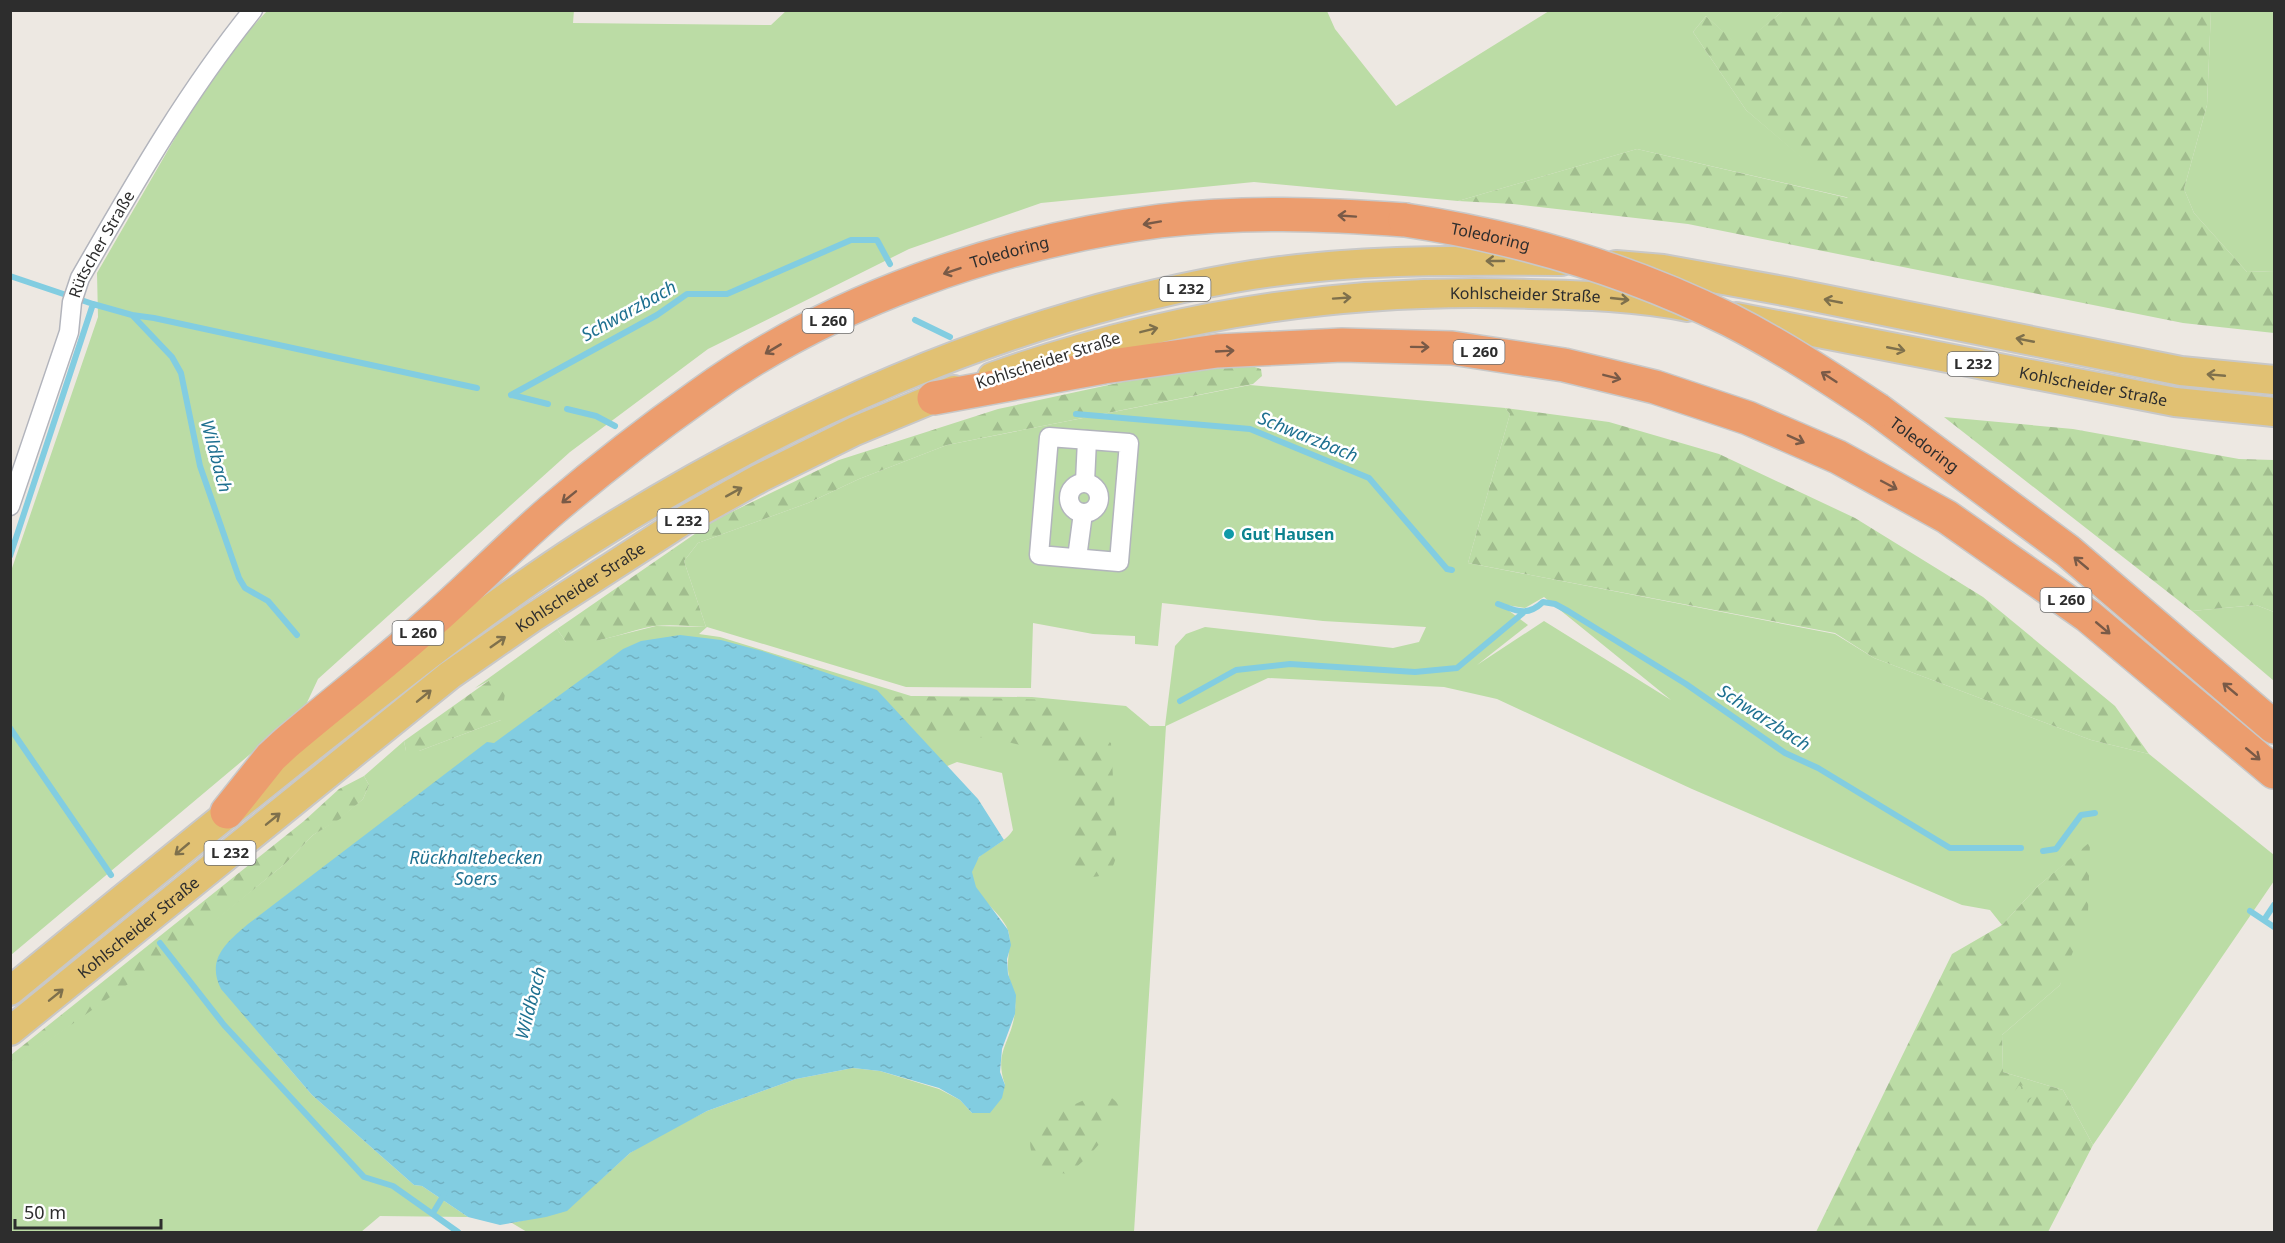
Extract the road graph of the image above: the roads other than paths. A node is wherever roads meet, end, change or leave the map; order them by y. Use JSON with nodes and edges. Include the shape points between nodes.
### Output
{"nodes":[{"id":1,"x":253,"y":10,"type":"edge"},
{"id":2,"x":2274,"y":380,"type":"edge"},
{"id":3,"x":934,"y":398,"type":"junction"},
{"id":4,"x":2274,"y":412,"type":"edge"},
{"id":5,"x":1086,"y":440,"type":"junction"},
{"id":6,"x":10,"y":506,"type":"edge"},
{"id":7,"x":1077,"y":558,"type":"junction"},
{"id":8,"x":2274,"y":727,"type":"edge"},
{"id":9,"x":2274,"y":772,"type":"edge"},
{"id":10,"x":227,"y":812,"type":"junction"},
{"id":11,"x":10,"y":991,"type":"edge"},
{"id":12,"x":10,"y":1032,"type":"edge"}],
"edges":[{"from":1,"to":6,"type":"street","name":"Rütscher Straße","via":[[159,140],[74,296],[69,332]]},
{"from":2,"to":10,"type":"main road","name":"Kohlscheider Straße","number":"L 232","one_way":true,"via":[[2181,371],[1663,269],[1564,261],[1390,262],[1234,278],[1101,309],[961,353],[743,452],[584,545],[508,596]]},
{"from":3,"to":4,"type":"main road","name":"Kohlscheider Straße","number":"L 232","one_way":true,"via":[[1112,339],[1244,309],[1325,299],[1481,292],[1673,304],[2175,402]]},
{"from":3,"to":9,"type":"highway","number":"L 260","one_way":true,"via":[[1104,366],[1217,351],[1342,345],[1452,348],[1564,365],[1655,387],[1748,418],[1838,457],[1947,516],[2088,616]]},
{"from":12,"to":3,"type":"main road","name":"Kohlscheider Straße","number":"L 232","one_way":true,"via":[[450,675],[532,618],[681,522],[760,478],[855,431]]},
{"from":5,"to":7,"type":"street","via":[[1085,482],[1095,486],[1100,497],[1095,509],[1083,513]]},
{"from":5,"to":7,"type":"street","via":[[1049,436],[1040,555]]},
{"from":5,"to":7,"type":"street","via":[[1129,443],[1119,562]]},
{"from":8,"to":10,"type":"highway","name":"Toledoring","number":"L 260","one_way":true,"bridge":true,"via":[[2068,551],[1878,410],[1795,356],[1730,321],[1595,264],[1473,230],[1318,213],[1238,215],[1161,221],[1068,237],[905,287],[801,333],[702,393],[552,510],[424,628],[285,744]]},
{"from":10,"to":11,"type":"main road","name":"Kohlscheider Straße","number":"L 232","one_way":true}]}
